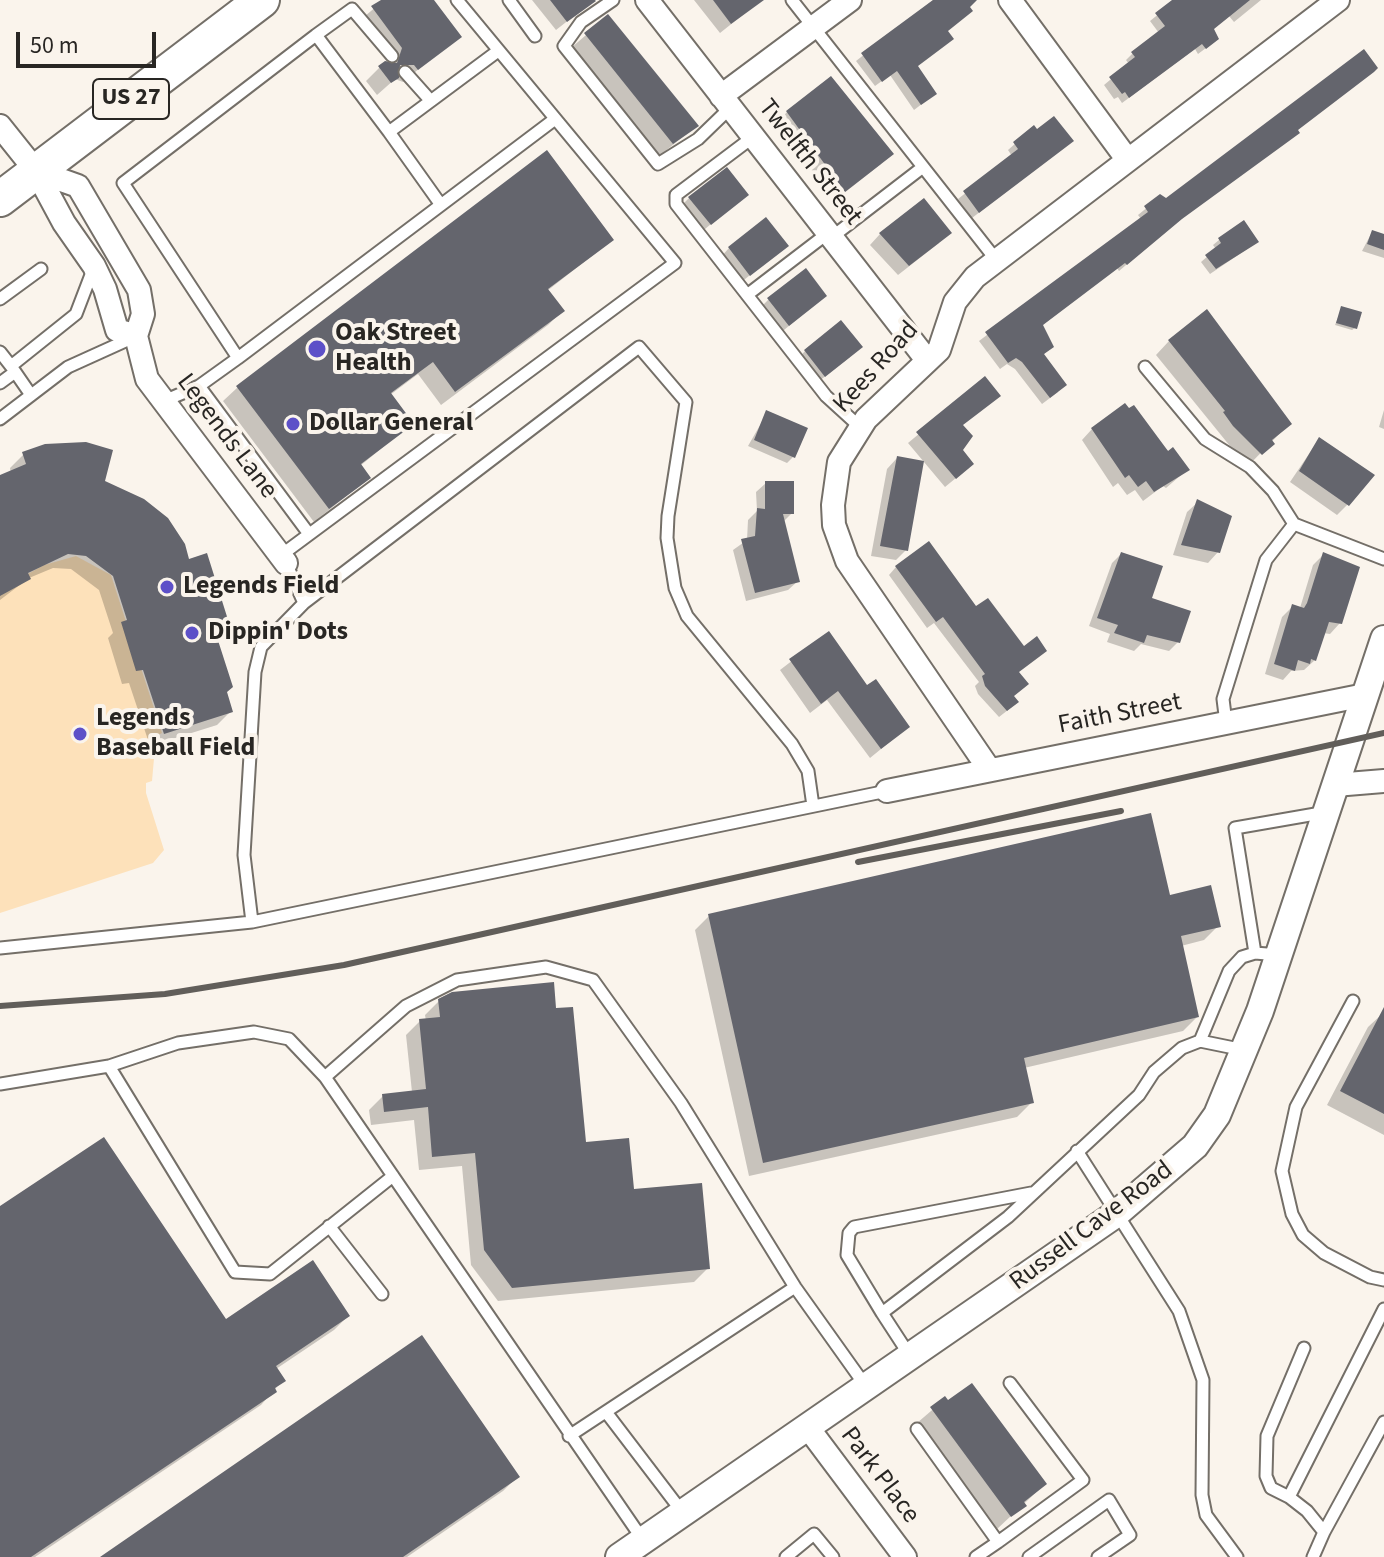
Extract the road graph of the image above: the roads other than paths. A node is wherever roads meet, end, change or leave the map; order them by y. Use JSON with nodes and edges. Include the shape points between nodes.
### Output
{"nodes":[{"id":1,"x":262,"y":0,"type":"edge"},
{"id":2,"x":457,"y":0,"type":"edge"},
{"id":3,"x":509,"y":0,"type":"edge"},
{"id":4,"x":613,"y":0,"type":"edge"},
{"id":5,"x":647,"y":0,"type":"edge"},
{"id":6,"x":792,"y":0,"type":"edge"},
{"id":7,"x":850,"y":0,"type":"edge"},
{"id":8,"x":1010,"y":0,"type":"edge"},
{"id":9,"x":1338,"y":0,"type":"edge"},
{"id":10,"x":813,"y":27,"type":"junction"},
{"id":11,"x":316,"y":35,"type":"junction"},
{"id":12,"x":535,"y":36,"type":"dead end"},
{"id":13,"x":498,"y":51,"type":"junction"},
{"id":14,"x":392,"y":56,"type":"dead end"},
{"id":15,"x":405,"y":72,"type":"dead end"},
{"id":16,"x":430,"y":100,"type":"junction"},
{"id":17,"x":726,"y":102,"type":"junction"},
{"id":18,"x":555,"y":119,"type":"junction"},
{"id":19,"x":0,"y":126,"type":"edge"},
{"id":20,"x":389,"y":132,"type":"junction"},
{"id":21,"x":753,"y":137,"type":"junction"},
{"id":22,"x":1127,"y":159,"type":"junction"},
{"id":23,"x":923,"y":167,"type":"junction"},
{"id":24,"x":36,"y":171,"type":"junction"},
{"id":25,"x":0,"y":199,"type":"edge"},
{"id":26,"x":441,"y":205,"type":"junction"},
{"id":27,"x":830,"y":235,"type":"junction"},
{"id":28,"x":997,"y":261,"type":"junction"},
{"id":29,"x":94,"y":266,"type":"junction"},
{"id":30,"x":41,"y":269,"type":"dead end"},
{"id":31,"x":747,"y":295,"type":"junction"},
{"id":32,"x":0,"y":299,"type":"edge"},
{"id":33,"x":136,"y":336,"type":"junction"},
{"id":34,"x":0,"y":352,"type":"edge"},
{"id":35,"x":238,"y":358,"type":"junction"},
{"id":36,"x":927,"y":360,"type":"junction"},
{"id":37,"x":1145,"y":367,"type":"dead end"},
{"id":38,"x":13,"y":369,"type":"junction"},
{"id":39,"x":0,"y":383,"type":"edge"},
{"id":40,"x":199,"y":386,"type":"junction"},
{"id":41,"x":31,"y":395,"type":"junction"},
{"id":42,"x":164,"y":401,"type":"junction"},
{"id":43,"x":0,"y":419,"type":"edge"},
{"id":44,"x":860,"y":427,"type":"junction"},
{"id":45,"x":1294,"y":524,"type":"junction"},
{"id":46,"x":309,"y":534,"type":"junction"},
{"id":47,"x":1384,"y":559,"type":"edge"},
{"id":48,"x":283,"y":560,"type":"junction"},
{"id":49,"x":304,"y":603,"type":"junction"},
{"id":50,"x":1383,"y":643,"type":"edge"},
{"id":51,"x":1365,"y":695,"type":"junction"},
{"id":52,"x":1226,"y":723,"type":"junction"},
{"id":53,"x":989,"y":769,"type":"junction"},
{"id":54,"x":1384,"y":781,"type":"edge"},
{"id":55,"x":1335,"y":785,"type":"junction"},
{"id":56,"x":887,"y":791,"type":"joint"},
{"id":57,"x":813,"y":806,"type":"junction"},
{"id":58,"x":1327,"y":812,"type":"junction"},
{"id":59,"x":252,"y":922,"type":"junction"},
{"id":60,"x":0,"y":948,"type":"edge"},
{"id":61,"x":1267,"y":954,"type":"junction"},
{"id":62,"x":1353,"y":1001,"type":"dead end"},
{"id":63,"x":1200,"y":1041,"type":"junction"},
{"id":64,"x":1245,"y":1050,"type":"junction"},
{"id":65,"x":109,"y":1066,"type":"junction"},
{"id":66,"x":325,"y":1077,"type":"junction"},
{"id":67,"x":0,"y":1084,"type":"edge"},
{"id":68,"x":1077,"y":1151,"type":"junction"},
{"id":69,"x":393,"y":1176,"type":"junction"},
{"id":70,"x":1031,"y":1193,"type":"junction"},
{"id":71,"x":1116,"y":1214,"type":"junction"},
{"id":72,"x":329,"y":1226,"type":"junction"},
{"id":73,"x":1384,"y":1280,"type":"edge"},
{"id":74,"x":795,"y":1287,"type":"junction"},
{"id":75,"x":382,"y":1294,"type":"dead end"},
{"id":76,"x":1384,"y":1309,"type":"edge"},
{"id":77,"x":882,"y":1313,"type":"junction"},
{"id":78,"x":1304,"y":1348,"type":"dead end"},
{"id":79,"x":911,"y":1358,"type":"junction"},
{"id":80,"x":1010,"y":1383,"type":"dead end"},
{"id":81,"x":867,"y":1388,"type":"junction"},
{"id":82,"x":606,"y":1412,"type":"junction"},
{"id":83,"x":1384,"y":1422,"type":"edge"},
{"id":84,"x":809,"y":1429,"type":"junction"},
{"id":85,"x":917,"y":1429,"type":"dead end"},
{"id":86,"x":569,"y":1436,"type":"junction"},
{"id":87,"x":1289,"y":1497,"type":"junction"},
{"id":88,"x":683,"y":1514,"type":"junction"},
{"id":89,"x":1324,"y":1532,"type":"junction"},
{"id":90,"x":643,"y":1541,"type":"junction"},
{"id":91,"x":998,"y":1542,"type":"junction"},
{"id":92,"x":619,"y":1557,"type":"edge"},
{"id":93,"x":786,"y":1557,"type":"edge"},
{"id":94,"x":833,"y":1557,"type":"edge"},
{"id":95,"x":905,"y":1557,"type":"edge"},
{"id":96,"x":976,"y":1557,"type":"edge"},
{"id":97,"x":1029,"y":1557,"type":"edge"},
{"id":98,"x":1098,"y":1557,"type":"edge"},
{"id":99,"x":1237,"y":1557,"type":"edge"},
{"id":100,"x":1313,"y":1557,"type":"edge"}],
"edges":[{"from":1,"to":24,"type":"main road","number":"US 27"},
{"from":2,"to":13,"type":"lane"},
{"from":3,"to":12,"type":"lane"},
{"from":4,"to":17,"type":"lane","via":[[581,22],[564,46],[658,164],[698,139]]},
{"from":5,"to":17,"type":"street","name":"Twelfth Street"},
{"from":6,"to":10,"type":"lane"},
{"from":7,"to":10,"type":"street"},
{"from":8,"to":22,"type":"street"},
{"from":9,"to":22,"type":"street","name":"Kees Road"},
{"from":10,"to":17,"type":"street"},
{"from":10,"to":23,"type":"lane"},
{"from":11,"to":14,"type":"lane","via":[[352,9]]},
{"from":11,"to":20,"type":"lane"},
{"from":11,"to":35,"type":"lane","via":[[123,183]]},
{"from":13,"to":16,"type":"lane"},
{"from":13,"to":18,"type":"lane"},
{"from":15,"to":16,"type":"lane"},
{"from":16,"to":20,"type":"lane"},
{"from":17,"to":21,"type":"street","name":"Twelfth Street"},
{"from":18,"to":26,"type":"lane"},
{"from":18,"to":46,"type":"lane","via":[[675,263]]},
{"from":19,"to":24,"type":"street"},
{"from":20,"to":26,"type":"lane"},
{"from":21,"to":27,"type":"street","name":"Twelfth Street"},
{"from":21,"to":31,"type":"lane","via":[[676,195],[676,204]]},
{"from":22,"to":28,"type":"street","name":"Kees Road"},
{"from":23,"to":27,"type":"lane"},
{"from":23,"to":28,"type":"lane"},
{"from":24,"to":25,"type":"main road","number":"US 27"},
{"from":24,"to":29,"type":"street","name":"Legends Lane"},
{"from":24,"to":33,"type":"street","name":"Legends Lane","via":[[78,186],[139,290],[143,314]]},
{"from":26,"to":35,"type":"lane"},
{"from":27,"to":31,"type":"lane"},
{"from":27,"to":36,"type":"street","name":"Twelfth Street"},
{"from":28,"to":36,"type":"street","name":"Kees Road","via":[[955,302],[943,341]]},
{"from":29,"to":33,"type":"street","name":"Legends Lane","via":[[117,330]]},
{"from":29,"to":38,"type":"lane","via":[[76,314]]},
{"from":30,"to":32,"type":"lane"},
{"from":31,"to":44,"type":"lane","via":[[826,396]]},
{"from":33,"to":41,"type":"lane","via":[[68,367]]},
{"from":33,"to":42,"type":"street","name":"Legends Lane","via":[[147,379]]},
{"from":34,"to":38,"type":"lane"},
{"from":35,"to":40,"type":"lane"},
{"from":36,"to":44,"type":"street","name":"Kees Road"},
{"from":37,"to":45,"type":"lane","via":[[1205,439],[1250,467],[1273,491]]},
{"from":38,"to":39,"type":"lane"},
{"from":38,"to":41,"type":"lane"},
{"from":40,"to":42,"type":"lane"},
{"from":40,"to":46,"type":"lane"},
{"from":41,"to":43,"type":"lane"},
{"from":42,"to":48,"type":"street","name":"Legends Lane"},
{"from":44,"to":53,"type":"street","name":"Kees Road","via":[[839,462],[833,485],[839,545]]},
{"from":45,"to":47,"type":"lane"},
{"from":45,"to":52,"type":"lane","via":[[1266,560],[1223,699]]},
{"from":46,"to":48,"type":"lane"},
{"from":48,"to":49,"type":"lane"},
{"from":49,"to":57,"type":"lane","via":[[639,347],[686,402],[668,516],[675,588],[687,616],[792,744],[808,771]]},
{"from":49,"to":59,"type":"lane","via":[[261,647],[255,672],[244,855]]},
{"from":50,"to":51,"type":"street","name":"Russell Cave Road"},
{"from":51,"to":52,"type":"street","name":"Faith Street"},
{"from":51,"to":55,"type":"street","name":"Russell Cave Road"},
{"from":52,"to":53,"type":"street","name":"Faith Street"},
{"from":53,"to":56,"type":"street","name":"Faith Street"},
{"from":54,"to":55,"type":"street"},
{"from":55,"to":58,"type":"street","name":"Russell Cave Road"},
{"from":56,"to":57,"type":"lane"},
{"from":57,"to":59,"type":"lane"},
{"from":58,"to":61,"type":"street","name":"Russell Cave Road"},
{"from":58,"to":61,"type":"lane","via":[[1235,828]]},
{"from":59,"to":60,"type":"lane"},
{"from":61,"to":63,"type":"lane","via":[[1242,957],[1229,971]]},
{"from":61,"to":64,"type":"street","name":"Russell Cave Road"},
{"from":62,"to":73,"type":"lane","via":[[1296,1107],[1282,1171],[1303,1235],[1324,1253]]},
{"from":63,"to":64,"type":"lane"},
{"from":63,"to":68,"type":"lane","via":[[1182,1048],[1154,1072],[1139,1095]]},
{"from":64,"to":71,"type":"street","name":"Russell Cave Road","via":[[1217,1115],[1195,1146]]},
{"from":65,"to":66,"type":"lane","via":[[178,1043],[254,1032],[289,1039]]},
{"from":65,"to":67,"type":"lane"},
{"from":65,"to":72,"type":"lane","via":[[235,1272],[270,1274]]},
{"from":66,"to":69,"type":"lane"},
{"from":66,"to":74,"type":"lane","via":[[406,1006],[457,980],[546,967],[593,980],[681,1103]]},
{"from":68,"to":70,"type":"lane"},
{"from":68,"to":71,"type":"lane"},
{"from":69,"to":72,"type":"lane"},
{"from":69,"to":86,"type":"lane"},
{"from":70,"to":77,"type":"lane","via":[[1008,1217]]},
{"from":70,"to":77,"type":"lane","via":[[854,1227],[847,1255]]},
{"from":71,"to":79,"type":"street","name":"Russell Cave Road"},
{"from":71,"to":99,"type":"lane","via":[[1179,1311],[1203,1380],[1206,1515]]},
{"from":72,"to":75,"type":"lane"},
{"from":74,"to":81,"type":"lane"},
{"from":74,"to":82,"type":"lane"},
{"from":76,"to":87,"type":"lane"},
{"from":77,"to":79,"type":"lane"},
{"from":78,"to":87,"type":"lane","via":[[1267,1436],[1266,1476],[1271,1488]]},
{"from":79,"to":81,"type":"street","name":"Russell Cave Road"},
{"from":80,"to":91,"type":"lane","via":[[1083,1480]]},
{"from":81,"to":84,"type":"street","name":"Russell Cave Road"},
{"from":82,"to":86,"type":"lane"},
{"from":82,"to":88,"type":"lane"},
{"from":83,"to":89,"type":"lane"},
{"from":84,"to":88,"type":"street","name":"Russell Cave Road"},
{"from":84,"to":95,"type":"street","name":"Park Place"},
{"from":85,"to":91,"type":"lane"},
{"from":86,"to":90,"type":"lane"},
{"from":87,"to":89,"type":"lane"},
{"from":88,"to":90,"type":"street","name":"Russell Cave Road"},
{"from":89,"to":100,"type":"lane"},
{"from":90,"to":92,"type":"street","name":"Russell Cave Road"},
{"from":91,"to":96,"type":"lane"},
{"from":93,"to":94,"type":"lane","via":[[814,1534]]},
{"from":97,"to":98,"type":"lane","via":[[1109,1500],[1130,1535]]}]}
